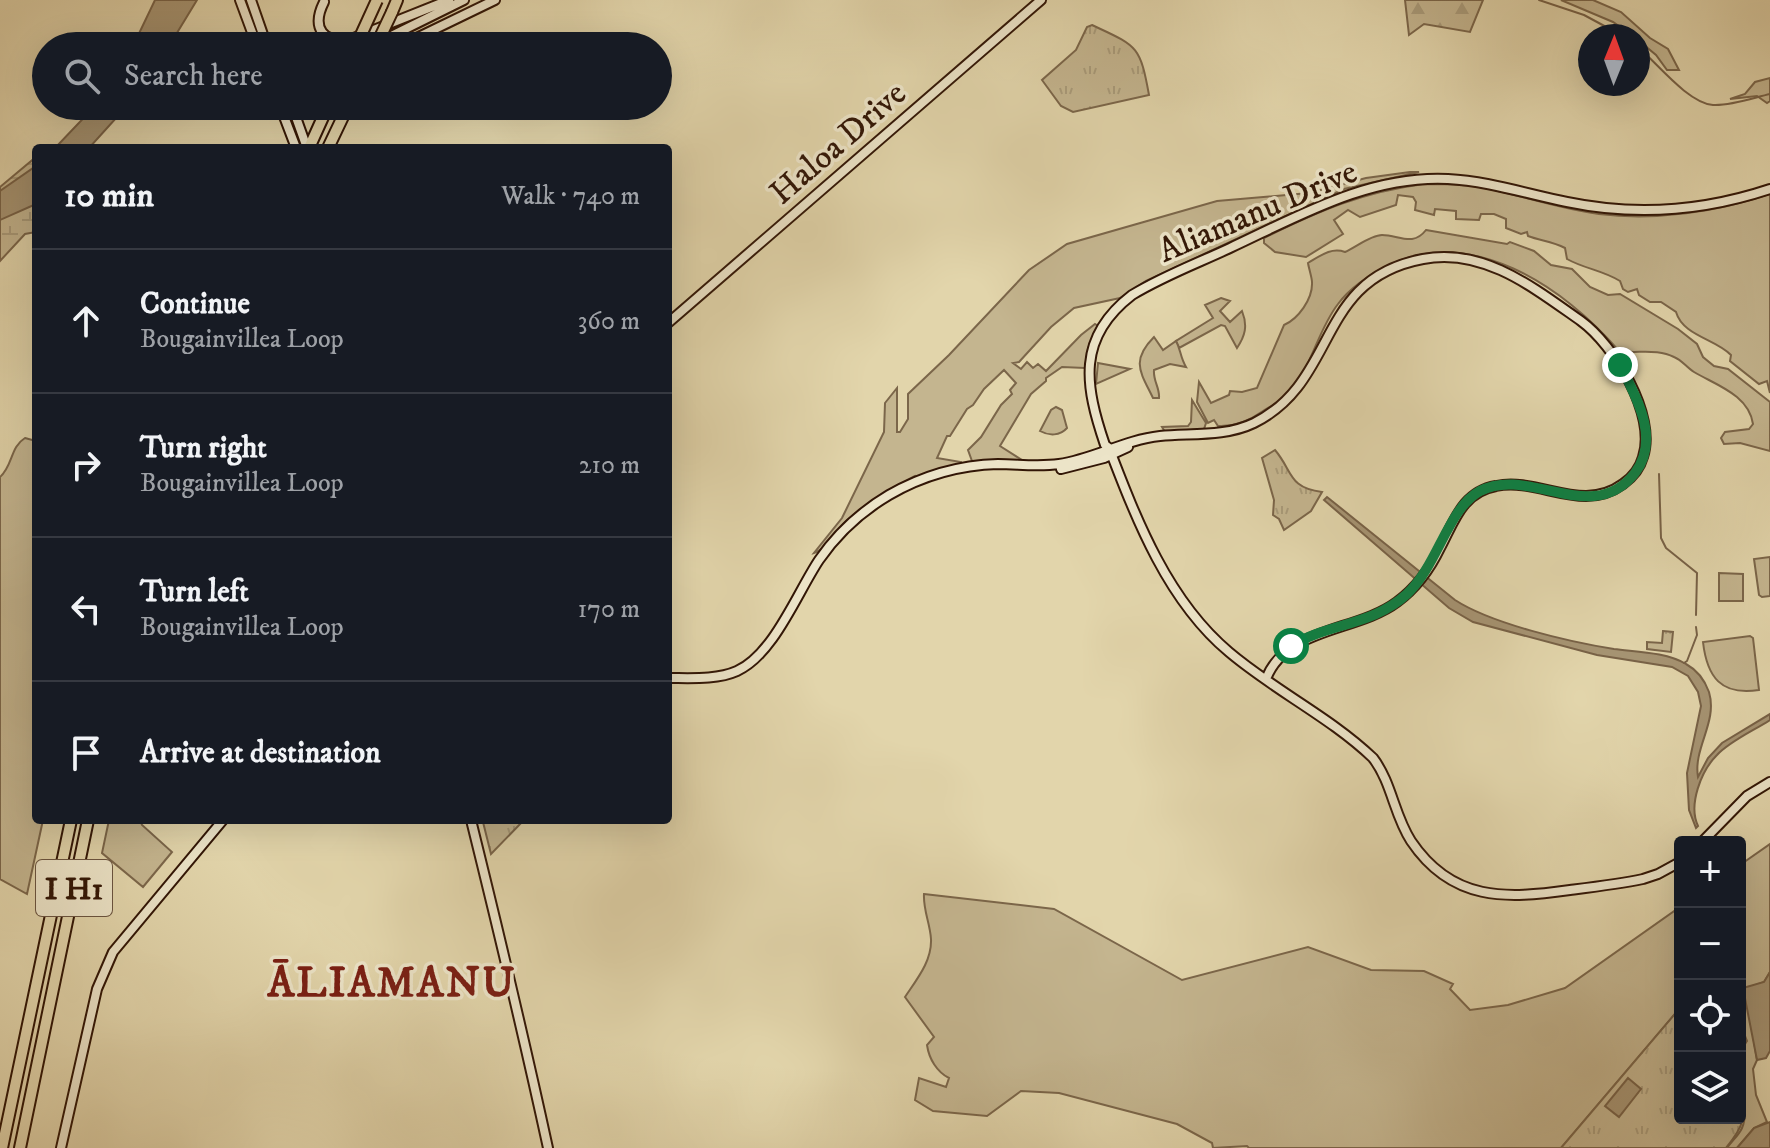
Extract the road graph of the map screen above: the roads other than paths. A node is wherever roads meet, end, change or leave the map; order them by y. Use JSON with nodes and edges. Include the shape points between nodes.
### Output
{"nodes":[{"id":1,"x":240,"y":0,"type":"edge"},
{"id":2,"x":251,"y":0,"type":"edge"},
{"id":3,"x":370,"y":0,"type":"edge"},
{"id":4,"x":377,"y":0,"type":"edge"},
{"id":5,"x":397,"y":0,"type":"edge"},
{"id":6,"x":449,"y":0,"type":"edge"},
{"id":7,"x":464,"y":0,"type":"edge"},
{"id":8,"x":495,"y":0,"type":"edge"},
{"id":9,"x":1041,"y":0,"type":"edge"},
{"id":10,"x":324,"y":2,"type":"edge"},
{"id":11,"x":252,"y":32,"type":"edge"},
{"id":12,"x":262,"y":32,"type":"edge"},
{"id":13,"x":324,"y":32,"type":"edge"},
{"id":14,"x":359,"y":32,"type":"edge"},
{"id":15,"x":361,"y":32,"type":"edge"},
{"id":16,"x":365,"y":32,"type":"edge"},
{"id":17,"x":380,"y":32,"type":"edge"},
{"id":18,"x":401,"y":32,"type":"edge"},
{"id":19,"x":429,"y":32,"type":"edge"},
{"id":20,"x":285,"y":120,"type":"edge"},
{"id":21,"x":297,"y":120,"type":"edge"},
{"id":22,"x":321,"y":120,"type":"edge"},
{"id":23,"x":341,"y":120,"type":"edge"},
{"id":24,"x":294,"y":144,"type":"edge"},
{"id":25,"x":306,"y":144,"type":"edge"},
{"id":26,"x":310,"y":144,"type":"edge"},
{"id":27,"x":330,"y":144,"type":"edge"},
{"id":28,"x":1770,"y":189,"type":"edge"},
{"id":29,"x":672,"y":320,"type":"edge"},
{"id":30,"x":1110,"y":451,"type":"junction"},
{"id":31,"x":672,"y":678,"type":"edge"},
{"id":32,"x":1266,"y":679,"type":"junction"},
{"id":33,"x":1770,"y":782,"type":"edge"},
{"id":34,"x":70,"y":824,"type":"edge"},
{"id":35,"x":87,"y":824,"type":"edge"},
{"id":36,"x":220,"y":824,"type":"edge"},
{"id":37,"x":472,"y":824,"type":"edge"},
{"id":38,"x":1708,"y":836,"type":"edge"},
{"id":39,"x":1674,"y":865,"type":"edge"},
{"id":40,"x":2,"y":1148,"type":"edge"},
{"id":41,"x":20,"y":1148,"type":"edge"},
{"id":42,"x":61,"y":1148,"type":"edge"},
{"id":43,"x":548,"y":1148,"type":"edge"}],
"edges":[{"from":1,"to":11,"type":"street"},
{"from":2,"to":12,"type":"street"},
{"from":3,"to":14,"type":"highway","bridge":true},
{"from":4,"to":15,"type":"highway","bridge":true},
{"from":5,"to":17,"type":"highway","bridge":true},
{"from":6,"to":16,"type":"street"},
{"from":7,"to":18,"type":"street"},
{"from":8,"to":19,"type":"street"},
{"from":9,"to":29,"type":"street","name":"Haloa Drive"},
{"from":10,"to":13,"type":"street","via":[[319,14]]},
{"from":20,"to":24,"type":"street"},
{"from":21,"to":25,"type":"street"},
{"from":22,"to":26,"type":"highway"},
{"from":23,"to":27,"type":"highway"},
{"from":28,"to":30,"type":"street","name":"Aliamanu Drive","via":[[1717,203],[1653,210],[1592,206],[1446,179],[1357,192],[1123,302],[1107,319],[1093,348],[1088,380]]},
{"from":30,"to":31,"type":"street","via":[[1060,469],[955,469],[891,494],[858,517],[825,551],[766,648],[750,663],[726,675]]},
{"from":30,"to":32,"type":"street","via":[[1140,527],[1181,596],[1205,629]]},
{"from":30,"to":32,"type":"street","via":[[1142,439],[1249,426],[1274,411],[1305,380],[1344,306],[1387,270],[1413,261],[1477,261],[1505,271],[1580,320],[1610,349],[1646,425],[1643,457],[1630,479],[1605,494],[1576,496],[1510,484],[1483,490],[1457,512],[1426,571],[1397,602],[1295,644]]},
{"from":32,"to":39,"type":"street","via":[[1373,758],[1410,839],[1438,870],[1462,886],[1489,895],[1526,896],[1635,881]]},
{"from":33,"to":38,"type":"street","via":[[1747,796]]},
{"from":34,"to":40,"type":"highway","number":"I H1"},
{"from":35,"to":41,"type":"highway","number":"I H1"},
{"from":36,"to":42,"type":"street","via":[[121,941],[101,976]]},
{"from":37,"to":43,"type":"street"}]}
